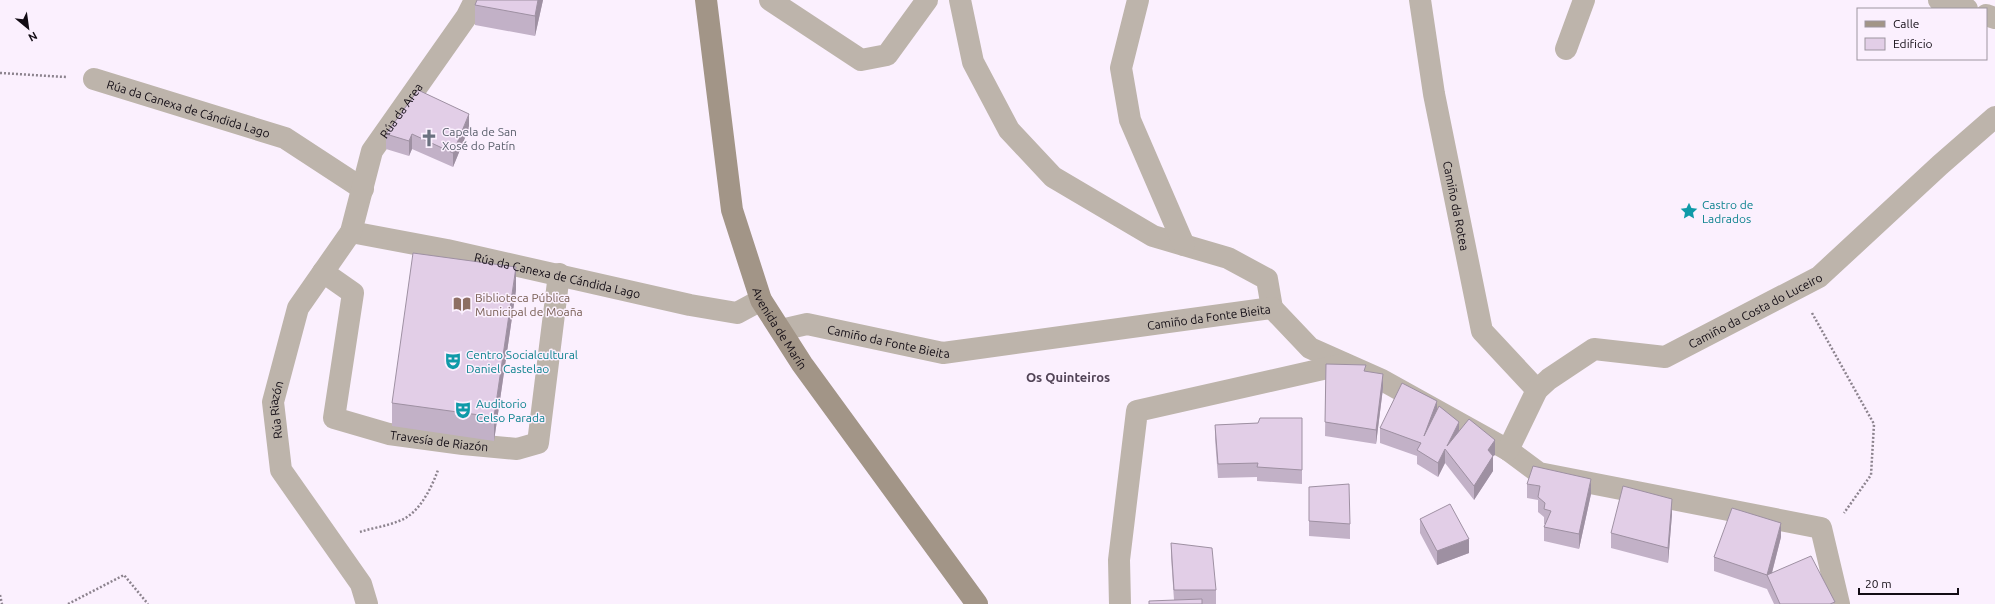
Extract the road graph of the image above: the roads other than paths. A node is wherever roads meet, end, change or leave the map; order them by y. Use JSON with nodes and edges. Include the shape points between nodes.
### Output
{"nodes":[{"id":1,"x":475,"y":0,"type":"edge"},
{"id":2,"x":706,"y":0,"type":"edge"},
{"id":3,"x":770,"y":0,"type":"edge"},
{"id":4,"x":927,"y":0,"type":"edge"},
{"id":5,"x":960,"y":0,"type":"edge"},
{"id":6,"x":1138,"y":0,"type":"edge"},
{"id":7,"x":1420,"y":0,"type":"edge"},
{"id":8,"x":1584,"y":0,"type":"edge"},
{"id":9,"x":1939,"y":0,"type":"edge"},
{"id":10,"x":1965,"y":8,"type":"edge"},
{"id":11,"x":1566,"y":49,"type":"dead end"},
{"id":12,"x":94,"y":79,"type":"road end"},
{"id":13,"x":1995,"y":117,"type":"edge"},
{"id":14,"x":363,"y":189,"type":"junction"},
{"id":15,"x":351,"y":232,"type":"junction"},
{"id":16,"x":1184,"y":245,"type":"junction"},
{"id":17,"x":323,"y":272,"type":"junction"},
{"id":18,"x":559,"y":274,"type":"junction"},
{"id":19,"x":761,"y":300,"type":"junction"},
{"id":20,"x":1272,"y":308,"type":"junction"},
{"id":21,"x":781,"y":330,"type":"junction"},
{"id":22,"x":1345,"y":364,"type":"junction"},
{"id":23,"x":1537,"y":390,"type":"junction"},
{"id":24,"x":1508,"y":450,"type":"junction"},
{"id":25,"x":367,"y":604,"type":"edge"},
{"id":26,"x":977,"y":604,"type":"edge"},
{"id":27,"x":1120,"y":604,"type":"edge"},
{"id":28,"x":1839,"y":604,"type":"edge"}],
"edges":[{"from":1,"to":14,"type":"street","name":"Rúa da Area","via":[[467,16],[372,151]]},
{"from":2,"to":19,"type":"main road","name":"Avenida de Marín","via":[[732,210]]},
{"from":3,"to":4,"type":"street","via":[[861,60],[887,55]]},
{"from":5,"to":16,"type":"street","via":[[973,62],[1009,130],[1053,178],[1153,236]]},
{"from":6,"to":16,"type":"street","via":[[1122,68],[1130,120]]},
{"from":7,"to":23,"type":"street","name":"Camiño da Rotea","via":[[1434,94],[1482,331]]},
{"from":8,"to":11,"type":"street"},
{"from":9,"to":10,"type":"street"},
{"from":12,"to":14,"type":"street","name":"Rúa da Canexa de Cándida Lago","via":[[285,138]]},
{"from":13,"to":23,"type":"street","name":"Camiño da Costa do Luceiro","via":[[1819,277],[1665,357],[1594,349]]},
{"from":14,"to":15,"type":"street","name":"Rúa da Area"},
{"from":15,"to":17,"type":"street","name":"Rúa Riazón"},
{"from":15,"to":18,"type":"street","name":"Rúa da Canexa de Cándida Lago"},
{"from":16,"to":20,"type":"street","via":[[1228,258],[1267,279]]},
{"from":17,"to":18,"type":"street","name":"Travesía de Riazón","via":[[353,293],[334,418],[389,434],[517,449],[538,443]]},
{"from":17,"to":25,"type":"street","name":"Rúa Riazón","via":[[298,308],[273,402],[281,470],[361,584]]},
{"from":18,"to":19,"type":"street","name":"Rúa da Canexa de Cándida Lago","via":[[690,305],[737,313]]},
{"from":19,"to":21,"type":"main road","name":"Avenida de Marín"},
{"from":20,"to":21,"type":"street","name":"Camiño da Fonte Bieita","via":[[943,353],[807,324]]},
{"from":20,"to":22,"type":"street","name":"Camiño da Fonte Bieita","via":[[1310,348]]},
{"from":21,"to":26,"type":"main road","name":"Avenida de Marín","via":[[802,364]]},
{"from":22,"to":24,"type":"street","name":"Camiño da Fonte Bieita","via":[[1382,380]]},
{"from":22,"to":27,"type":"street","via":[[1137,411],[1119,560]]},
{"from":23,"to":24,"type":"street","name":"Camiño da Costa do Luceiro"},
{"from":24,"to":28,"type":"street","name":"Camiño da Fonte Bieita","via":[[1539,473],[1821,528]]}]}
